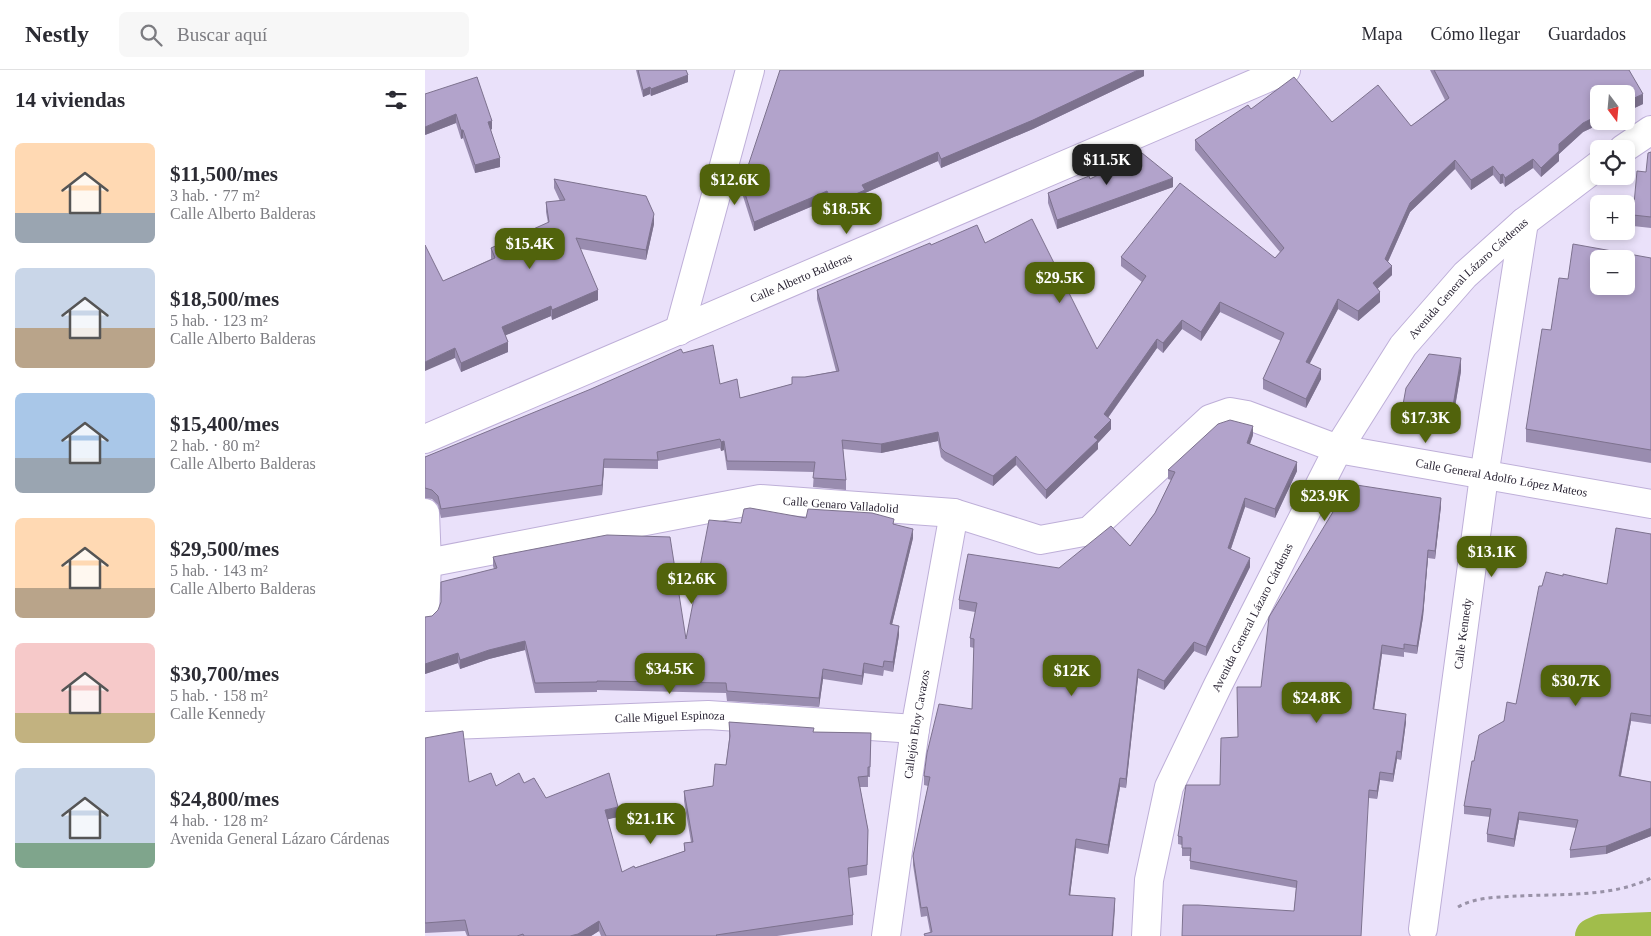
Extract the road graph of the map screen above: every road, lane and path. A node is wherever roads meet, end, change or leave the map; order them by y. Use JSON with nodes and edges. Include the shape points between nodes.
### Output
{"nodes":[{"id":1,"x":750,"y":70,"type":"edge"},
{"id":2,"x":1285,"y":70,"type":"edge"},
{"id":3,"x":1651,"y":130,"type":"edge"},
{"id":4,"x":1635,"y":141,"type":"edge"},
{"id":5,"x":1590,"y":172,"type":"edge"},
{"id":6,"x":1524,"y":222,"type":"junction"},
{"id":7,"x":679,"y":331,"type":"junction"},
{"id":8,"x":1211,"y":418,"type":"joint"},
{"id":9,"x":425,"y":439,"type":"edge"},
{"id":10,"x":1338,"y":450,"type":"junction"},
{"id":11,"x":1484,"y":476,"type":"junction"},
{"id":12,"x":1651,"y":504,"type":"edge"},
{"id":13,"x":425,"y":513,"type":"edge"},
{"id":14,"x":954,"y":513,"type":"junction"},
{"id":15,"x":427,"y":563,"type":"junction"},
{"id":16,"x":425,"y":612,"type":"edge"},
{"id":17,"x":425,"y":726,"type":"edge"},
{"id":18,"x":915,"y":729,"type":"junction"},
{"id":19,"x":1651,"y":878,"type":"edge"},
{"id":20,"x":1423,"y":930,"type":"joint"},
{"id":21,"x":886,"y":936,"type":"edge"},
{"id":22,"x":1147,"y":936,"type":"edge"}],
"edges":[{"from":1,"to":7,"type":"street"},
{"from":2,"to":7,"type":"street","name":"Calle Alberto Balderas"},
{"from":3,"to":4,"type":"street"},
{"from":5,"to":6,"type":"street","name":"Avenida General Lázaro Cárdenas"},
{"from":6,"to":10,"type":"street","name":"Avenida General Lázaro Cárdenas","via":[[1465,274],[1403,346]]},
{"from":6,"to":11,"type":"street","name":"Calle Kennedy"},
{"from":7,"to":9,"type":"street","name":"Calle Alberto Balderas"},
{"from":8,"to":10,"type":"street","name":"Calle General Adolfo López Mateos","via":[[1230,412],[1247,415]]},
{"from":8,"to":14,"type":"street","name":"Calle Genaro Valladolid","via":[[1089,531],[1040,540]]},
{"from":10,"to":11,"type":"street","name":"Calle General Adolfo López Mateos"},
{"from":10,"to":22,"type":"street","name":"Avenida General Lázaro Cárdenas","via":[[1169,787],[1149,880]]},
{"from":11,"to":12,"type":"street","name":"Calle General Adolfo López Mateos"},
{"from":11,"to":20,"type":"street","name":"Calle Kennedy"},
{"from":13,"to":15,"type":"street"},
{"from":14,"to":15,"type":"street","name":"Calle Genaro Valladolid","via":[[760,499]]},
{"from":14,"to":18,"type":"street","name":"Callejón Eloy Cavazos"},
{"from":15,"to":16,"type":"street"},
{"from":17,"to":18,"type":"street","name":"Calle Miguel Espinoza","via":[[708,715]]},
{"from":18,"to":21,"type":"street","name":"Callejón Eloy Cavazos"},
{"from":19,"to":20,"type":"path","via":[[1639,884],[1598,892],[1497,897],[1465,903]]}]}
